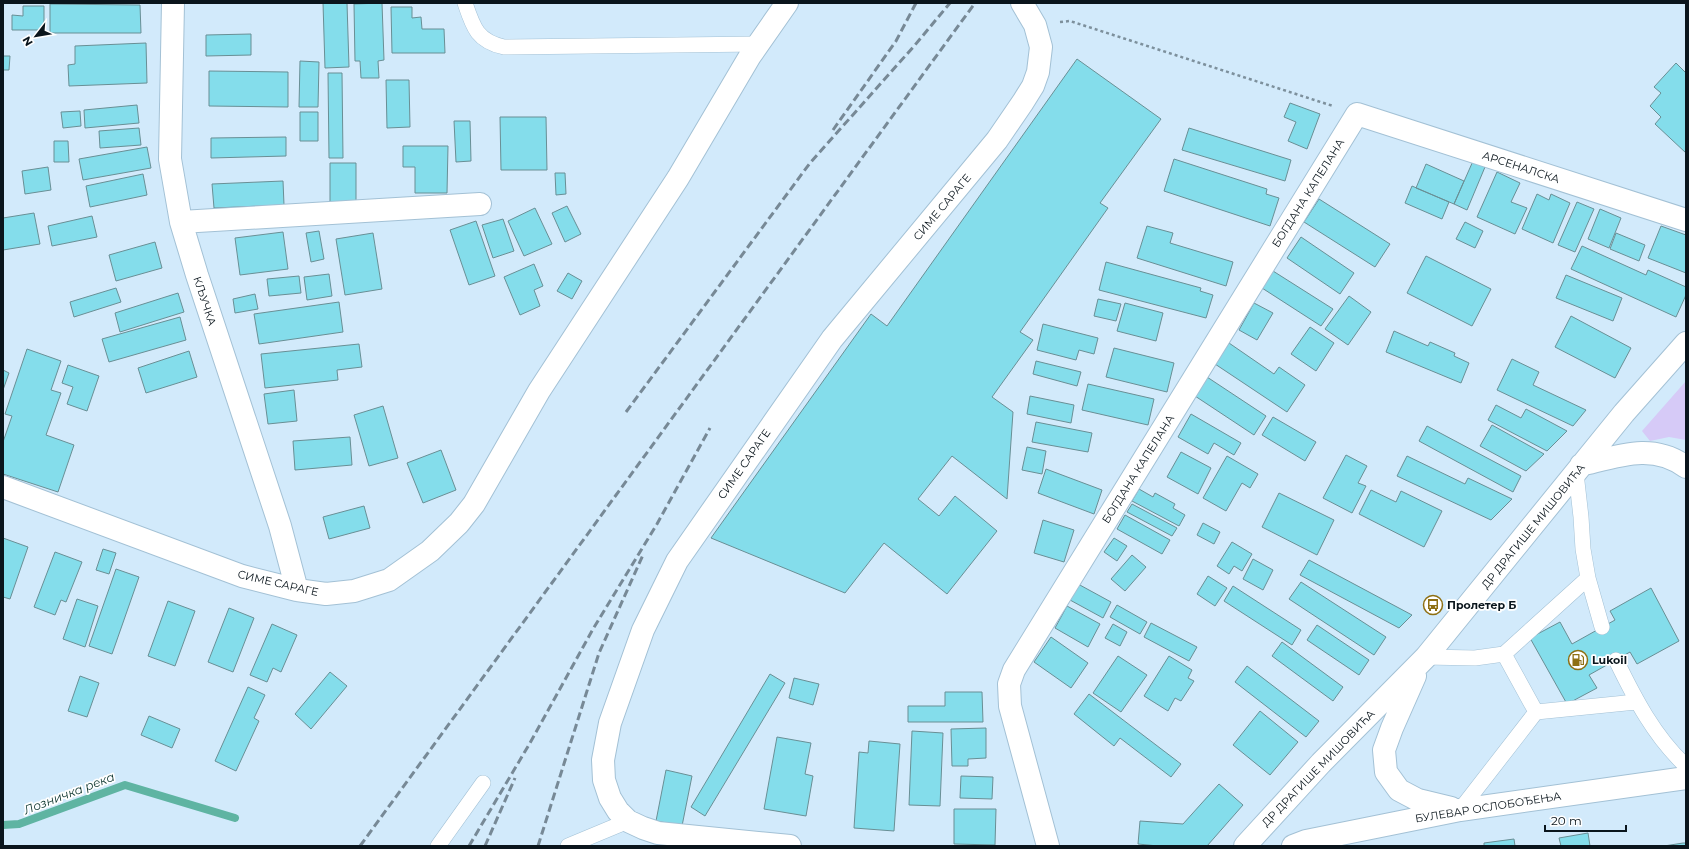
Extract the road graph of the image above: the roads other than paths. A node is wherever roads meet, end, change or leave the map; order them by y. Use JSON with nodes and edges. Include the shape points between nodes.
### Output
{"nodes":[{"id":1,"x":173,"y":3,"type":"edge"},
{"id":2,"x":465,"y":3,"type":"edge"},
{"id":3,"x":787,"y":3,"type":"edge"},
{"id":4,"x":1022,"y":3,"type":"edge"},
{"id":5,"x":758,"y":44,"type":"junction"},
{"id":6,"x":1357,"y":114,"type":"joint"},
{"id":7,"x":480,"y":204,"type":"dead end"},
{"id":8,"x":1686,"y":220,"type":"edge"},
{"id":9,"x":181,"y":222,"type":"junction"},
{"id":10,"x":1686,"y":343,"type":"edge"},
{"id":11,"x":1686,"y":467,"type":"edge"},
{"id":12,"x":1578,"y":469,"type":"junction"},
{"id":13,"x":3,"y":487,"type":"edge"},
{"id":14,"x":1588,"y":578,"type":"junction"},
{"id":15,"x":297,"y":590,"type":"junction"},
{"id":16,"x":1602,"y":627,"type":"dead end"},
{"id":17,"x":1504,"y":654,"type":"junction"},
{"id":18,"x":1423,"y":660,"type":"junction"},
{"id":19,"x":1616,"y":660,"type":"dead end"},
{"id":20,"x":1636,"y":702,"type":"junction"},
{"id":21,"x":1536,"y":712,"type":"junction"},
{"id":22,"x":1686,"y":766,"type":"edge"},
{"id":23,"x":1686,"y":778,"type":"edge"},
{"id":24,"x":483,"y":783,"type":"dead end"},
{"id":25,"x":1460,"y":810,"type":"junction"},
{"id":26,"x":628,"y":821,"type":"junction"},
{"id":27,"x":438,"y":846,"type":"edge"},
{"id":28,"x":568,"y":846,"type":"edge"},
{"id":29,"x":790,"y":846,"type":"edge"},
{"id":30,"x":1048,"y":846,"type":"edge"},
{"id":31,"x":1245,"y":846,"type":"edge"},
{"id":32,"x":1293,"y":846,"type":"edge"}],
"edges":[{"from":1,"to":9,"type":"street","name":"КЉУЧКА","via":[[170,159]]},
{"from":2,"to":5,"type":"lane","via":[[474,28],[481,36],[492,44],[504,47]]},
{"from":3,"to":5,"type":"street","name":"СИМЕ САРАГЕ"},
{"from":4,"to":26,"type":"street","name":"СИМЕ САРАГЕ","via":[[1035,25],[1041,47],[1033,86],[992,146],[832,339],[677,561],[643,630],[610,723],[603,760],[604,780],[610,798]]},
{"from":5,"to":15,"type":"street","name":"СИМЕ САРАГЕ","via":[[678,178],[539,390],[474,504],[459,523],[430,551],[389,580],[354,591],[326,594]]},
{"from":6,"to":8,"type":"street","name":"АРСЕНАЛСКА"},
{"from":6,"to":30,"type":"street","name":"БОГДАНА КАПЕЛАНА","via":[[1014,670],[1009,684],[1010,706]]},
{"from":7,"to":9,"type":"street"},
{"from":9,"to":15,"type":"street","name":"КЉУЧКА","via":[[196,275],[280,526]]},
{"from":10,"to":12,"type":"street","name":"ДР ДРАГИШЕ МИШОВИЋА"},
{"from":11,"to":12,"type":"street","via":[[1678,461],[1656,453],[1634,453]]},
{"from":12,"to":14,"type":"lane","via":[[1583,549]]},
{"from":12,"to":18,"type":"street","name":"ДР ДРАГИШЕ МИШОВИЋА"},
{"from":13,"to":15,"type":"street","name":"СИМЕ САРАГЕ","via":[[242,576]]},
{"from":14,"to":16,"type":"lane"},
{"from":14,"to":17,"type":"lane"},
{"from":17,"to":18,"type":"lane"},
{"from":17,"to":21,"type":"lane"},
{"from":18,"to":25,"type":"street","via":[[1384,750],[1386,772],[1399,790],[1418,800]]},
{"from":18,"to":31,"type":"street","name":"ДР ДРАГИШЕ МИШОВИЋА","via":[[1321,763]]},
{"from":19,"to":20,"type":"lane"},
{"from":20,"to":21,"type":"lane"},
{"from":20,"to":22,"type":"lane","via":[[1654,730]]},
{"from":21,"to":25,"type":"lane"},
{"from":23,"to":25,"type":"street","name":"БУЛЕВАР ОСЛОБОЂЕЊА"},
{"from":24,"to":27,"type":"lane"},
{"from":25,"to":32,"type":"street","name":"БУЛЕВАР ОСЛОБОЂЕЊА","via":[[1306,841]]},
{"from":26,"to":28,"type":"lane"},
{"from":26,"to":29,"type":"street","name":"СИМЕ САРАГЕ","via":[[658,833]]}]}
